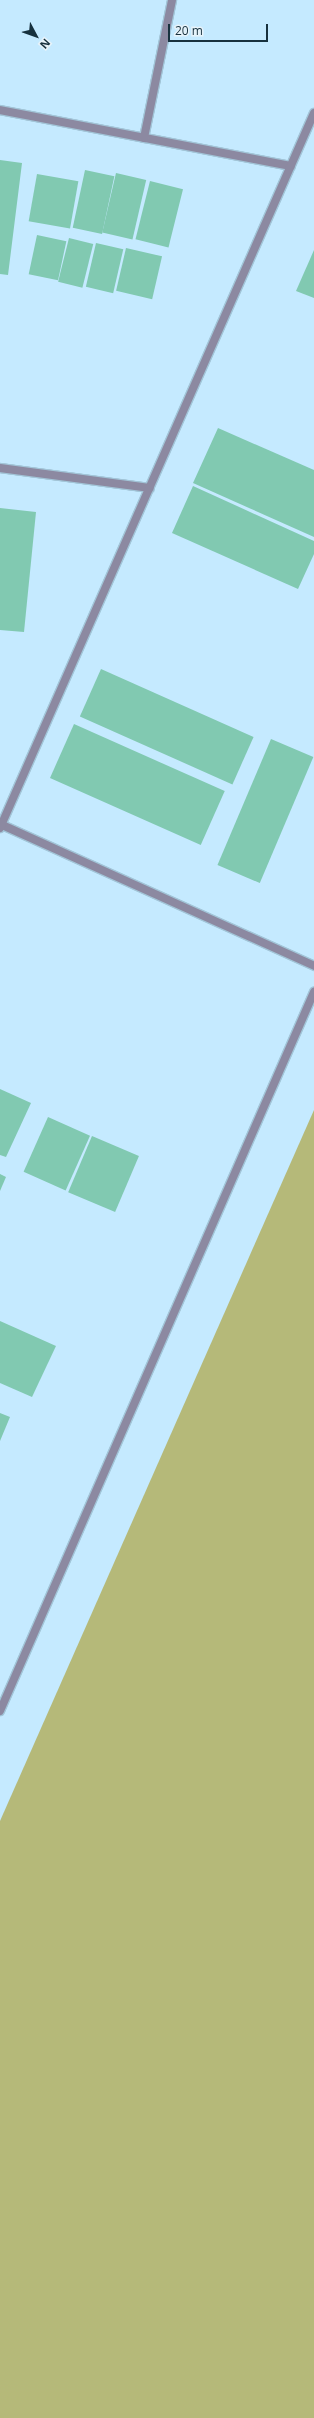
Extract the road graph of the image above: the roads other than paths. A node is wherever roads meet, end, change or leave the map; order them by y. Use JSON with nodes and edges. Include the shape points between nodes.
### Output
{"nodes":[{"id":1,"x":172,"y":0,"type":"edge"},
{"id":2,"x":0,"y":110,"type":"edge"},
{"id":3,"x":314,"y":113,"type":"edge"},
{"id":4,"x":144,"y":138,"type":"junction"},
{"id":5,"x":291,"y":166,"type":"junction"},
{"id":6,"x":0,"y":468,"type":"edge"},
{"id":7,"x":150,"y":488,"type":"junction"},
{"id":8,"x":1,"y":825,"type":"edge"},
{"id":9,"x":314,"y":966,"type":"edge"},
{"id":10,"x":314,"y":992,"type":"edge"},
{"id":11,"x":0,"y":1711,"type":"edge"}],
"edges":[{"from":1,"to":4,"type":"street"},
{"from":2,"to":4,"type":"street"},
{"from":3,"to":5,"type":"street"},
{"from":4,"to":5,"type":"street"},
{"from":5,"to":7,"type":"street"},
{"from":6,"to":7,"type":"street"},
{"from":7,"to":8,"type":"street"},
{"from":8,"to":9,"type":"street"},
{"from":10,"to":11,"type":"street"}]}
